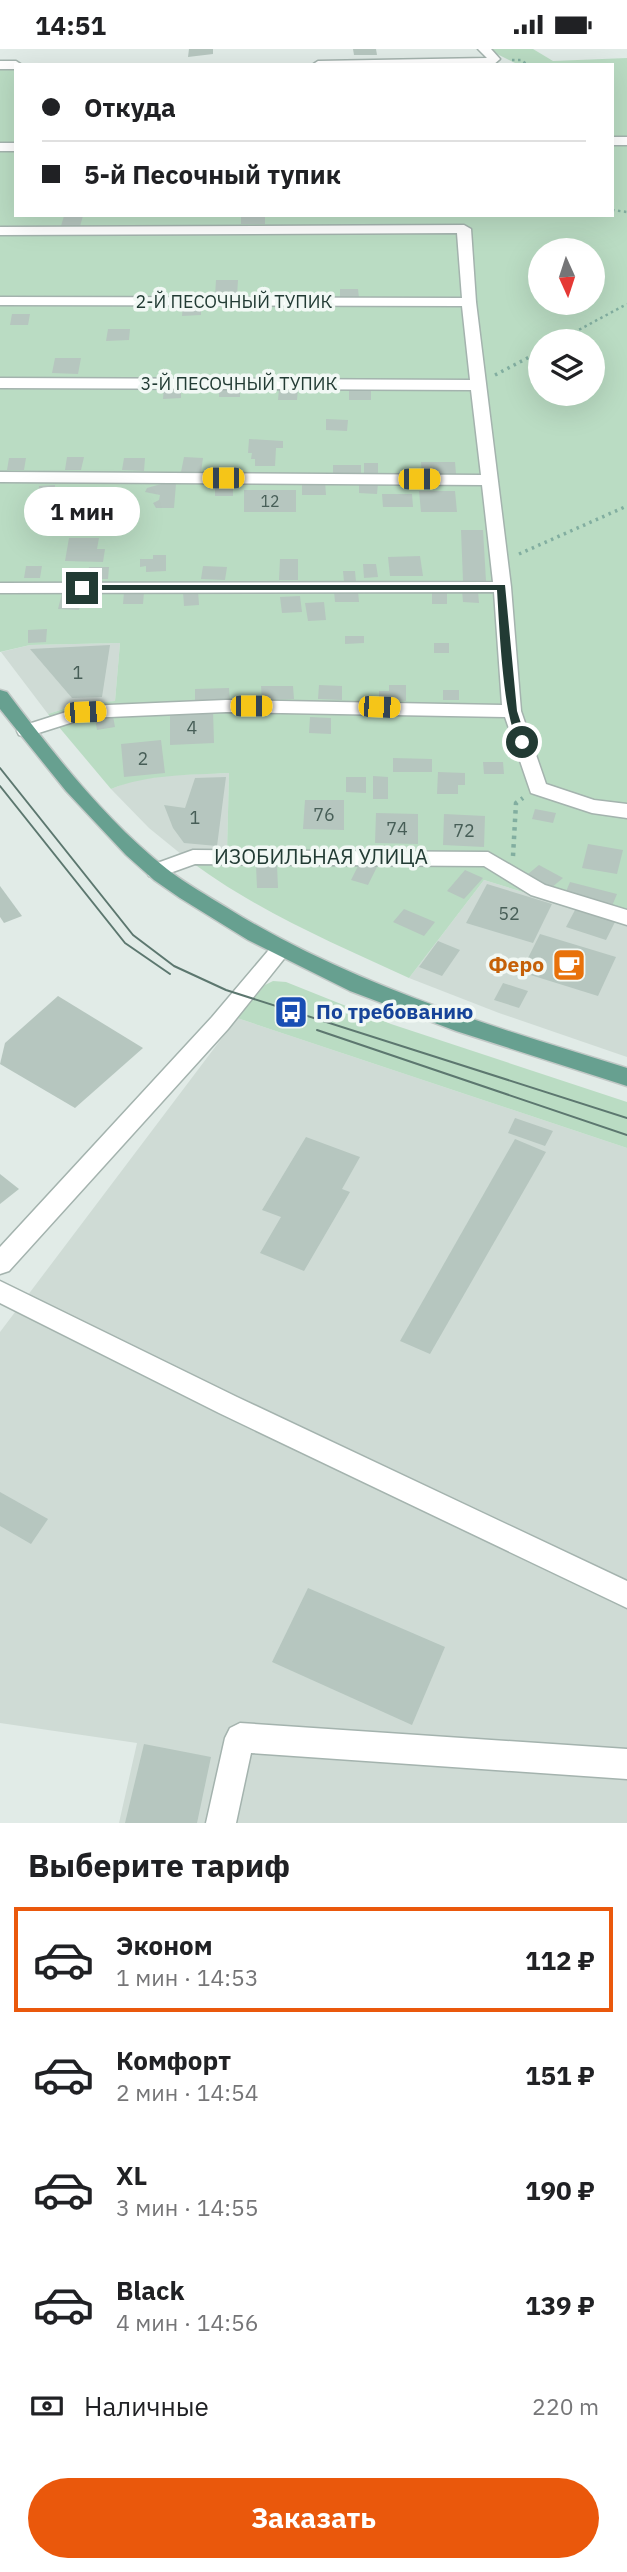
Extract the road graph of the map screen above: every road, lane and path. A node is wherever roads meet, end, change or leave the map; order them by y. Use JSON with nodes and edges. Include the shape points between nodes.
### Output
{"nodes":[{"id":1,"x":484,"y":49,"type":"edge"},
{"id":2,"x":478,"y":63,"type":"edge"},
{"id":3,"x":0,"y":231,"type":"edge"},
{"id":4,"x":0,"y":301,"type":"edge"},
{"id":5,"x":469,"y":302,"type":"junction"},
{"id":6,"x":627,"y":304,"type":"edge"},
{"id":7,"x":580,"y":329,"type":"edge"},
{"id":8,"x":528,"y":358,"type":"edge"},
{"id":9,"x":0,"y":383,"type":"edge"},
{"id":10,"x":478,"y":384,"type":"junction"},
{"id":11,"x":0,"y":477,"type":"edge"},
{"id":12,"x":490,"y":480,"type":"junction"},
{"id":13,"x":627,"y":506,"type":"edge"},
{"id":14,"x":502,"y":587,"type":"junction"},
{"id":15,"x":0,"y":588,"type":"edge"},
{"id":16,"x":0,"y":696,"type":"edge"},
{"id":17,"x":512,"y":711,"type":"junction"},
{"id":18,"x":26,"y":731,"type":"junction"},
{"id":19,"x":538,"y":788,"type":"junction"},
{"id":20,"x":627,"y":811,"type":"edge"},
{"id":21,"x":496,"y":863,"type":"junction"},
{"id":22,"x":156,"y":871,"type":"junction"},
{"id":23,"x":627,"y":918,"type":"edge"},
{"id":24,"x":279,"y":950,"type":"junction"},
{"id":25,"x":627,"y":1077,"type":"edge"},
{"id":26,"x":0,"y":1264,"type":"edge"},
{"id":27,"x":0,"y":1291,"type":"edge"},
{"id":28,"x":627,"y":1595,"type":"edge"},
{"id":29,"x":627,"y":1764,"type":"edge"},
{"id":30,"x":221,"y":1823,"type":"edge"}],
"edges":[{"from":1,"to":2,"type":"street","via":[[494,59]]},
{"from":3,"to":5,"type":"street","via":[[464,229]]},
{"from":4,"to":5,"type":"street","name":"2-Й ПЕСОЧНЫЙ ТУПИК"},
{"from":5,"to":10,"type":"street"},
{"from":6,"to":7,"type":"path"},
{"from":8,"to":10,"type":"path"},
{"from":9,"to":10,"type":"street","name":"3-Й ПЕСОЧНЫЙ ТУПИК"},
{"from":10,"to":12,"type":"street"},
{"from":11,"to":12,"type":"street"},
{"from":12,"to":14,"type":"street"},
{"from":13,"to":14,"type":"path","via":[[510,559]]},
{"from":14,"to":15,"type":"street"},
{"from":14,"to":17,"type":"street"},
{"from":16,"to":18,"type":"main road"},
{"from":17,"to":18,"type":"street","via":[[226,706],[85,712]]},
{"from":17,"to":19,"type":"street"},
{"from":18,"to":22,"type":"main road"},
{"from":19,"to":20,"type":"street","via":[[592,807]]},
{"from":19,"to":21,"type":"path","via":[[516,803],[513,858]]},
{"from":21,"to":22,"type":"street","name":"ИЗОБИЛЬНАЯ УЛИЦА","via":[[193,857]]},
{"from":21,"to":23,"type":"street","via":[[538,890]]},
{"from":22,"to":24,"type":"main road"},
{"from":24,"to":25,"type":"main road","via":[[400,1001]]},
{"from":24,"to":26,"type":"street","via":[[220,1023]]},
{"from":27,"to":28,"type":"street"},
{"from":29,"to":30,"type":"street","via":[[240,1738]]}]}
